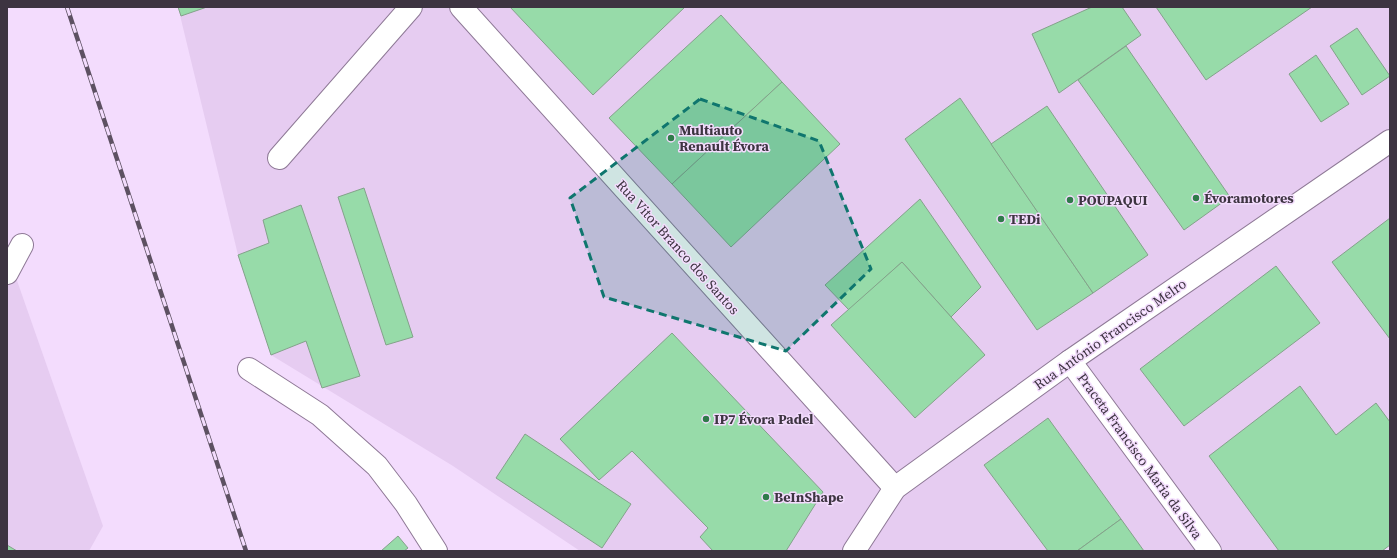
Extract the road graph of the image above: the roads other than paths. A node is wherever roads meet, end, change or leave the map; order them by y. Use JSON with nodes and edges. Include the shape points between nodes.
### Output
{"nodes":[{"id":1,"x":411,"y":7,"type":"edge"},
{"id":2,"x":461,"y":7,"type":"edge"},
{"id":3,"x":1390,"y":141,"type":"edge"},
{"id":4,"x":279,"y":158,"type":"dead end"},
{"id":5,"x":22,"y":245,"type":"dead end"},
{"id":6,"x":7,"y":274,"type":"edge"},
{"id":7,"x":1070,"y":361,"type":"junction"},
{"id":8,"x":249,"y":369,"type":"dead end"},
{"id":9,"x":895,"y":488,"type":"junction"},
{"id":10,"x":436,"y":551,"type":"edge"},
{"id":11,"x":854,"y":551,"type":"edge"},
{"id":12,"x":1210,"y":551,"type":"edge"}],
"edges":[{"from":1,"to":4,"type":"street"},
{"from":2,"to":9,"type":"street","name":"Rua Vitor Branco dos Santos"},
{"from":3,"to":7,"type":"street","name":"Rua António Francisco Melro"},
{"from":5,"to":6,"type":"street"},
{"from":7,"to":9,"type":"street","name":"Rua António Francisco Melro"},
{"from":7,"to":12,"type":"street","name":"Praceta Francisco Maria da Silva"},
{"from":8,"to":10,"type":"street","via":[[320,416],[377,466],[406,504]]},
{"from":9,"to":11,"type":"street","name":"Rua António Francisco Melro"}]}
